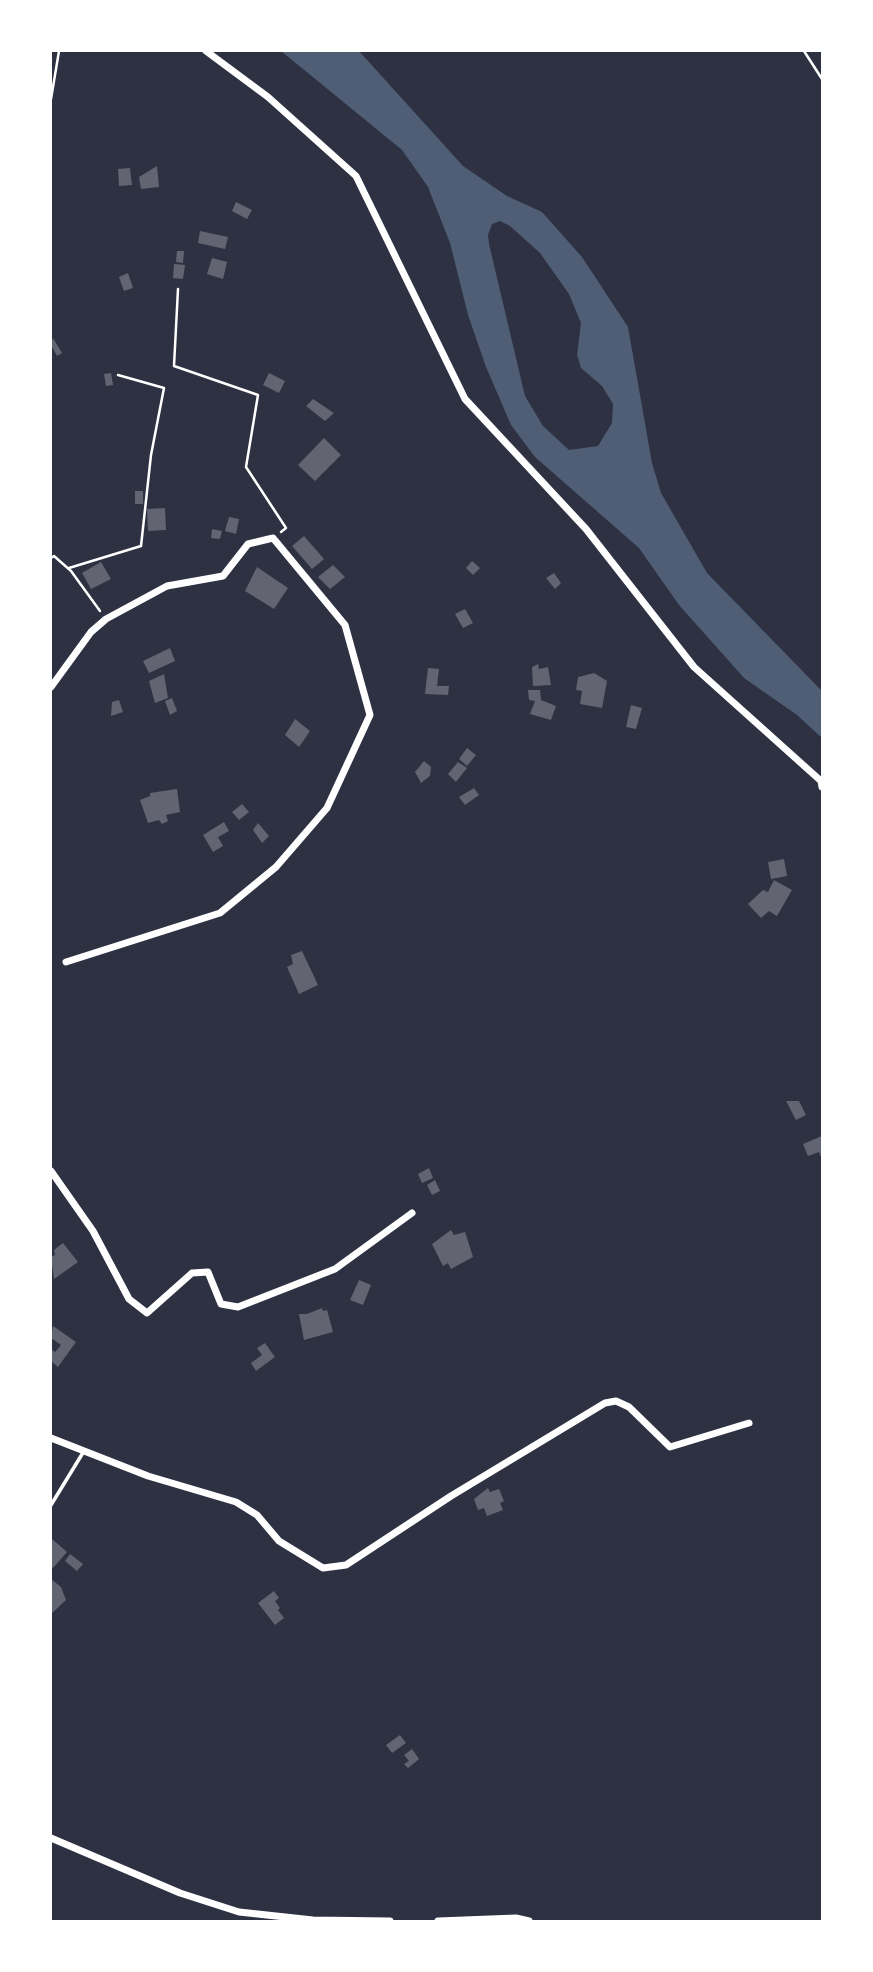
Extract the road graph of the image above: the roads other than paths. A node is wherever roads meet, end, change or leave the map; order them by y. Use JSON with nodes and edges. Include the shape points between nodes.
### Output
{"nodes":[{"id":1,"x":206,"y":51,"type":"edge"},
{"id":2,"x":51,"y":687,"type":"edge"},
{"id":3,"x":822,"y":787,"type":"edge"},
{"id":4,"x":66,"y":962,"type":"dead end"},
{"id":5,"x":51,"y":1171,"type":"edge"},
{"id":6,"x":412,"y":1213,"type":"dead end"},
{"id":7,"x":748,"y":1423,"type":"dead end"},
{"id":8,"x":51,"y":1438,"type":"edge"},
{"id":9,"x":84,"y":1451,"type":"junction"},
{"id":10,"x":51,"y":1505,"type":"edge"},
{"id":11,"x":51,"y":1838,"type":"edge"},
{"id":12,"x":273,"y":1918,"type":"edge"},
{"id":13,"x":390,"y":1921,"type":"edge"},
{"id":14,"x":438,"y":1921,"type":"edge"},
{"id":15,"x":529,"y":1921,"type":"edge"}],
"edges":[{"from":1,"to":3,"type":"street","via":[[268,97],[356,176],[465,399],[586,529],[694,667],[821,781]]},
{"from":2,"to":4,"type":"street","via":[[106,619],[167,586],[223,576],[248,544],[273,538],[345,625],[370,715],[327,808],[276,867],[220,913]]},
{"from":5,"to":6,"type":"street","via":[[93,1231],[128,1299],[147,1313],[192,1273],[208,1272],[220,1304],[238,1307],[335,1269]]},
{"from":7,"to":9,"type":"street","via":[[670,1447],[629,1407],[616,1401],[605,1403],[346,1565],[323,1568],[279,1541],[257,1515],[236,1502]]},
{"from":8,"to":9,"type":"street"},
{"from":9,"to":10,"type":"lane"},
{"from":11,"to":12,"type":"street","via":[[180,1893]]},
{"from":12,"to":13,"type":"street"},
{"from":14,"to":15,"type":"street"}]}
